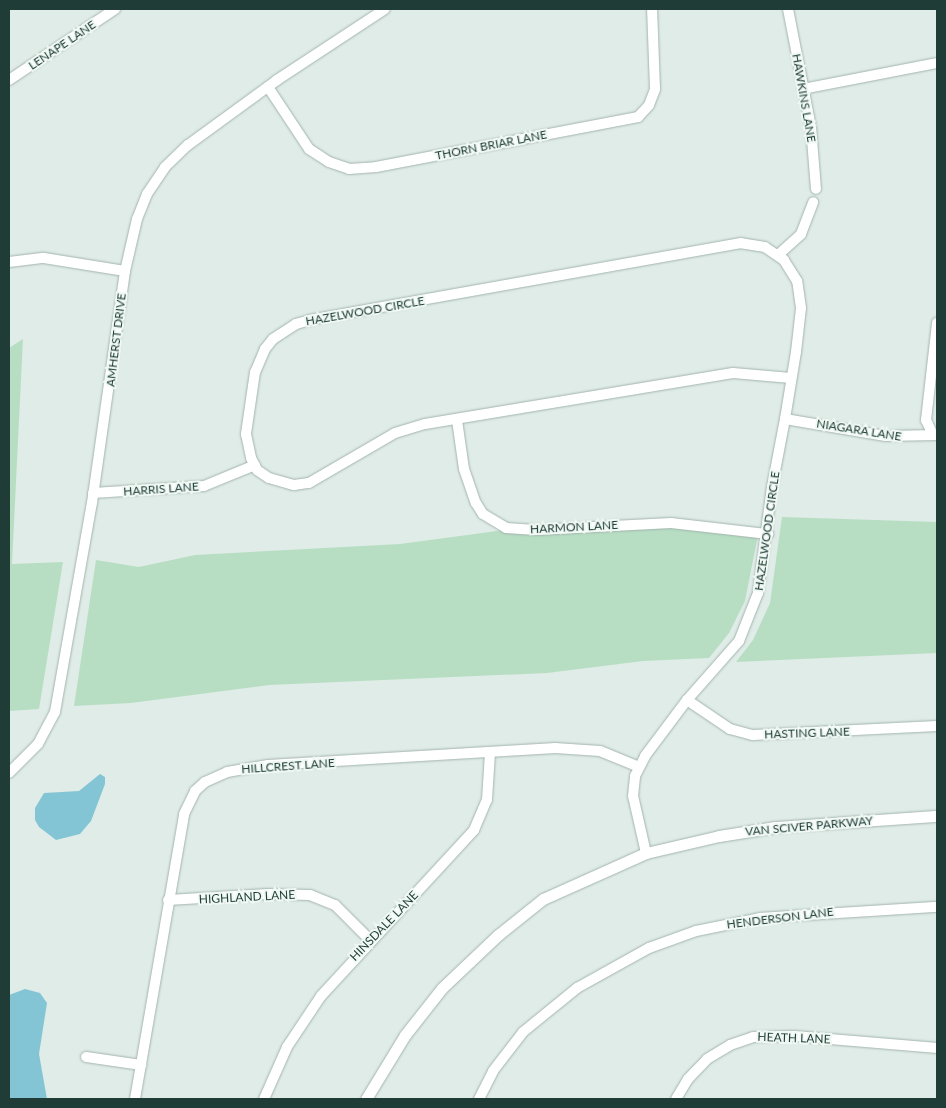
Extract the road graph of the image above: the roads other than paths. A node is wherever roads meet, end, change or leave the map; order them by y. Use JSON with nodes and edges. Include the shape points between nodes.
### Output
{"nodes":[{"id":1,"x":116,"y":9,"type":"edge"},
{"id":2,"x":385,"y":9,"type":"edge"},
{"id":3,"x":652,"y":9,"type":"edge"},
{"id":4,"x":788,"y":9,"type":"edge"},
{"id":5,"x":937,"y":63,"type":"edge"},
{"id":6,"x":9,"y":80,"type":"edge"},
{"id":7,"x":268,"y":86,"type":"junction"},
{"id":8,"x":803,"y":89,"type":"junction"},
{"id":9,"x":816,"y":189,"type":"dead end"},
{"id":10,"x":813,"y":202,"type":"dead end"},
{"id":11,"x":778,"y":255,"type":"junction"},
{"id":12,"x":9,"y":262,"type":"edge"},
{"id":13,"x":125,"y":271,"type":"junction"},
{"id":14,"x":937,"y":323,"type":"edge"},
{"id":15,"x":792,"y":378,"type":"junction"},
{"id":16,"x":785,"y":419,"type":"junction"},
{"id":17,"x":457,"y":420,"type":"junction"},
{"id":18,"x":935,"y":435,"type":"edge"},
{"id":19,"x":254,"y":465,"type":"junction"},
{"id":20,"x":94,"y":493,"type":"junction"},
{"id":21,"x":768,"y":534,"type":"junction"},
{"id":22,"x":687,"y":700,"type":"junction"},
{"id":23,"x":937,"y":726,"type":"edge"},
{"id":24,"x":490,"y":752,"type":"junction"},
{"id":25,"x":639,"y":767,"type":"junction"},
{"id":26,"x":9,"y":773,"type":"edge"},
{"id":27,"x":937,"y":816,"type":"edge"},
{"id":28,"x":646,"y":853,"type":"junction"},
{"id":29,"x":168,"y":900,"type":"junction"},
{"id":30,"x":937,"y":907,"type":"edge"},
{"id":31,"x":370,"y":940,"type":"junction"},
{"id":32,"x":937,"y":1048,"type":"edge"},
{"id":33,"x":86,"y":1057,"type":"dead end"},
{"id":34,"x":141,"y":1065,"type":"junction"},
{"id":35,"x":135,"y":1099,"type":"edge"},
{"id":36,"x":264,"y":1099,"type":"edge"},
{"id":37,"x":366,"y":1099,"type":"edge"},
{"id":38,"x":479,"y":1099,"type":"edge"},
{"id":39,"x":676,"y":1099,"type":"edge"}],
"edges":[{"from":1,"to":6,"type":"street","name":"LENAPE LANE"},
{"from":2,"to":7,"type":"street","name":"AMHERST DRIVE"},
{"from":3,"to":7,"type":"street","name":"THORN BRIAR LANE","via":[[655,89],[649,105],[638,117],[376,168],[350,169],[329,162],[309,149]]},
{"from":4,"to":8,"type":"street","name":"HAWKINS LANE"},
{"from":5,"to":8,"type":"street"},
{"from":7,"to":13,"type":"street","name":"AMHERST DRIVE","via":[[188,146],[160,172],[137,219]]},
{"from":8,"to":9,"type":"street","name":"HAWKINS LANE"},
{"from":10,"to":11,"type":"street","via":[[801,234]]},
{"from":11,"to":15,"type":"street","name":"HAZELWOOD CIRCLE","via":[[791,269],[800,294],[800,321]]},
{"from":11,"to":19,"type":"street","name":"HAZELWOOD CIRCLE","via":[[755,243],[742,243],[296,324],[273,339],[265,349],[256,372],[246,434]]},
{"from":12,"to":13,"type":"street","via":[[44,258]]},
{"from":13,"to":20,"type":"street","name":"AMHERST DRIVE"},
{"from":14,"to":18,"type":"street","name":"NIAGARA LANE","via":[[926,420]]},
{"from":15,"to":16,"type":"street","name":"HAZELWOOD CIRCLE"},
{"from":15,"to":17,"type":"street","via":[[733,372]]},
{"from":16,"to":18,"type":"street","name":"NIAGARA LANE","via":[[886,436]]},
{"from":16,"to":21,"type":"street","name":"HAZELWOOD CIRCLE","via":[[772,488]]},
{"from":17,"to":19,"type":"street","via":[[425,424],[395,433],[309,483],[281,482],[269,478]]},
{"from":17,"to":21,"type":"street","name":"HARMON LANE","via":[[464,469],[476,503],[483,514],[506,528],[536,530],[672,523]]},
{"from":19,"to":20,"type":"street","name":"HARRIS LANE","via":[[204,486]]},
{"from":20,"to":26,"type":"street","name":"AMHERST DRIVE","via":[[55,712],[38,744]]},
{"from":21,"to":22,"type":"street","name":"HAZELWOOD CIRCLE","via":[[760,586],[747,628]]},
{"from":22,"to":23,"type":"street","name":"HASTING LANE","via":[[730,729],[753,735]]},
{"from":22,"to":25,"type":"street","name":"HAZELWOOD CIRCLE"},
{"from":24,"to":25,"type":"street","name":"HILLCREST LANE","via":[[586,749],[610,754]]},
{"from":24,"to":29,"type":"street","name":"HILLCREST LANE","via":[[268,765],[215,776],[195,791],[184,814]]},
{"from":24,"to":31,"type":"street","name":"HINSDALE LANE","via":[[487,800],[474,830]]},
{"from":25,"to":28,"type":"street","name":"HAZELWOOD CIRCLE","via":[[633,796]]},
{"from":27,"to":28,"type":"street","name":"VAN SCIVER PARKWAY","via":[[776,827]]},
{"from":28,"to":37,"type":"street","name":"VAN SCIVER PARKWAY","via":[[543,899],[498,935],[464,965],[423,1010],[389,1058]]},
{"from":29,"to":31,"type":"street","name":"HIGHLAND LANE","via":[[310,895],[335,904]]},
{"from":29,"to":34,"type":"street","name":"HILLCREST LANE"},
{"from":30,"to":38,"type":"street","name":"HENDERSON LANE","via":[[760,918],[696,931],[649,948],[577,988],[523,1032],[492,1071]]},
{"from":31,"to":36,"type":"street","name":"HINSDALE LANE","via":[[302,1021],[280,1060]]},
{"from":32,"to":39,"type":"street","name":"HEATH LANE","via":[[794,1036],[753,1037],[730,1045],[707,1059],[688,1079]]},
{"from":33,"to":34,"type":"street"},
{"from":34,"to":35,"type":"street","name":"HILLCREST LANE"}]}
